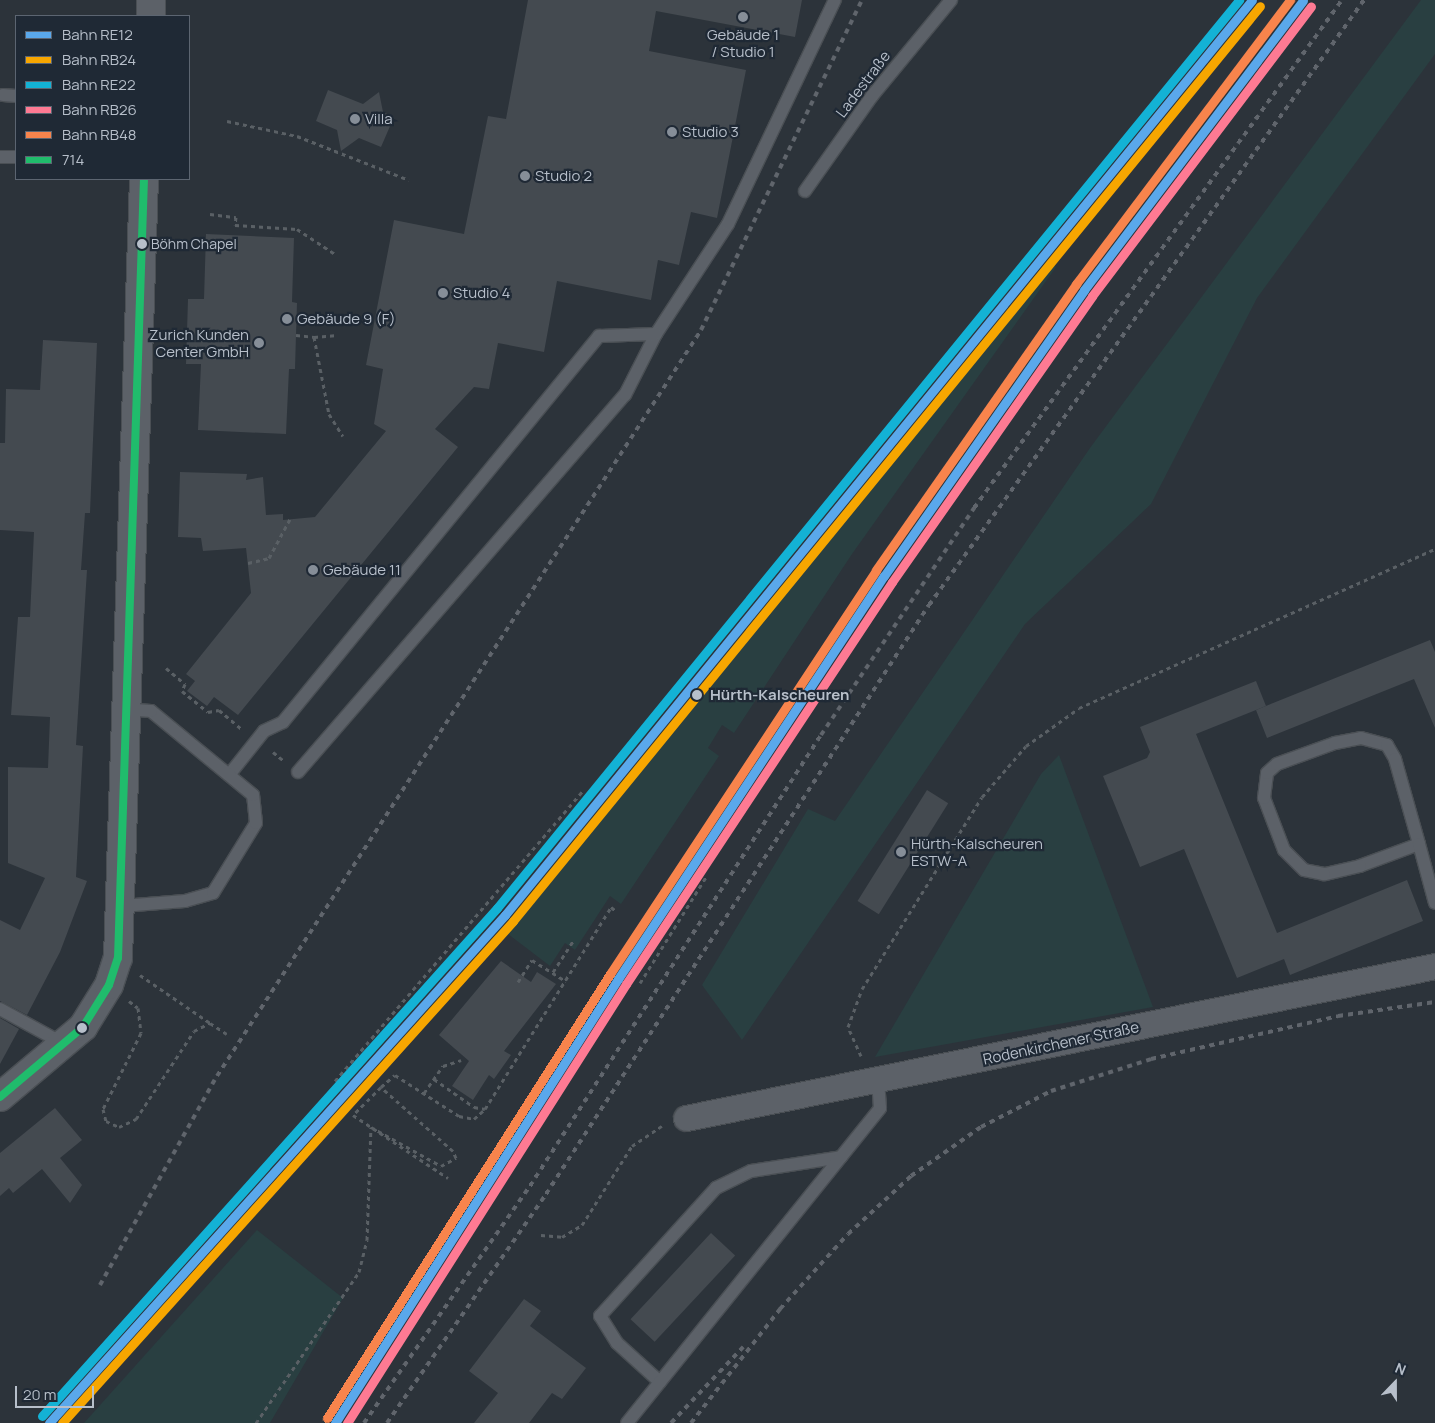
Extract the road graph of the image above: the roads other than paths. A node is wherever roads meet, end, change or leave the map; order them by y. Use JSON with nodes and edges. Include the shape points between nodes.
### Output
{"nodes":[{"id":1,"x":151,"y":0,"type":"edge"},
{"id":2,"x":835,"y":0,"type":"edge"},
{"id":3,"x":951,"y":0,"type":"edge"},
{"id":4,"x":150,"y":15,"type":"edge"},
{"id":5,"x":0,"y":157,"type":"edge"},
{"id":6,"x":15,"y":158,"type":"edge"},
{"id":7,"x":144,"y":180,"type":"edge"},
{"id":8,"x":806,"y":191,"type":"dead end"},
{"id":9,"x":656,"y":334,"type":"junction"},
{"id":10,"x":124,"y":709,"type":"junction"},
{"id":11,"x":298,"y":772,"type":"dead end"},
{"id":12,"x":228,"y":775,"type":"junction"},
{"id":13,"x":1419,"y":844,"type":"junction"},
{"id":14,"x":1435,"y":903,"type":"edge"},
{"id":15,"x":122,"y":911,"type":"junction"},
{"id":16,"x":1435,"y":966,"type":"edge"},
{"id":17,"x":0,"y":1009,"type":"edge"},
{"id":18,"x":65,"y":1044,"type":"junction"},
{"id":19,"x":878,"y":1081,"type":"junction"},
{"id":20,"x":0,"y":1097,"type":"edge"},
{"id":21,"x":686,"y":1118,"type":"road end"},
{"id":22,"x":841,"y":1157,"type":"junction"},
{"id":23,"x":660,"y":1382,"type":"junction"},
{"id":24,"x":627,"y":1423,"type":"edge"}],
"edges":[{"from":1,"to":4,"type":"street"},
{"from":2,"to":9,"type":"lane","via":[[728,224]]},
{"from":3,"to":8,"type":"lane","name":"Ladestraße","via":[[872,96]]},
{"from":5,"to":6,"type":"lane"},
{"from":7,"to":10,"type":"street"},
{"from":9,"to":11,"type":"lane","via":[[625,395]]},
{"from":9,"to":12,"type":"lane","via":[[599,336],[283,722],[256,741]]},
{"from":10,"to":12,"type":"lane","via":[[151,711]]},
{"from":10,"to":15,"type":"street"},
{"from":12,"to":15,"type":"lane","via":[[253,795],[256,823],[213,893]]},
{"from":13,"to":13,"type":"lane","via":[[1395,759],[1377,741],[1361,738],[1335,743],[1277,764],[1268,773],[1268,807],[1284,850],[1304,870],[1324,874],[1360,866]]},
{"from":13,"to":14,"type":"lane"},
{"from":15,"to":18,"type":"street","via":[[109,985],[83,1027]]},
{"from":16,"to":19,"type":"street","name":"Rodenkirchener Straße"},
{"from":17,"to":18,"type":"lane"},
{"from":18,"to":20,"type":"street"},
{"from":19,"to":21,"type":"street","name":"Rodenkirchener Straße"},
{"from":19,"to":22,"type":"lane","via":[[880,1108]]},
{"from":22,"to":23,"type":"lane"},
{"from":22,"to":23,"type":"lane","via":[[751,1171],[716,1188],[600,1316],[616,1342]]},
{"from":23,"to":24,"type":"lane"}]}
